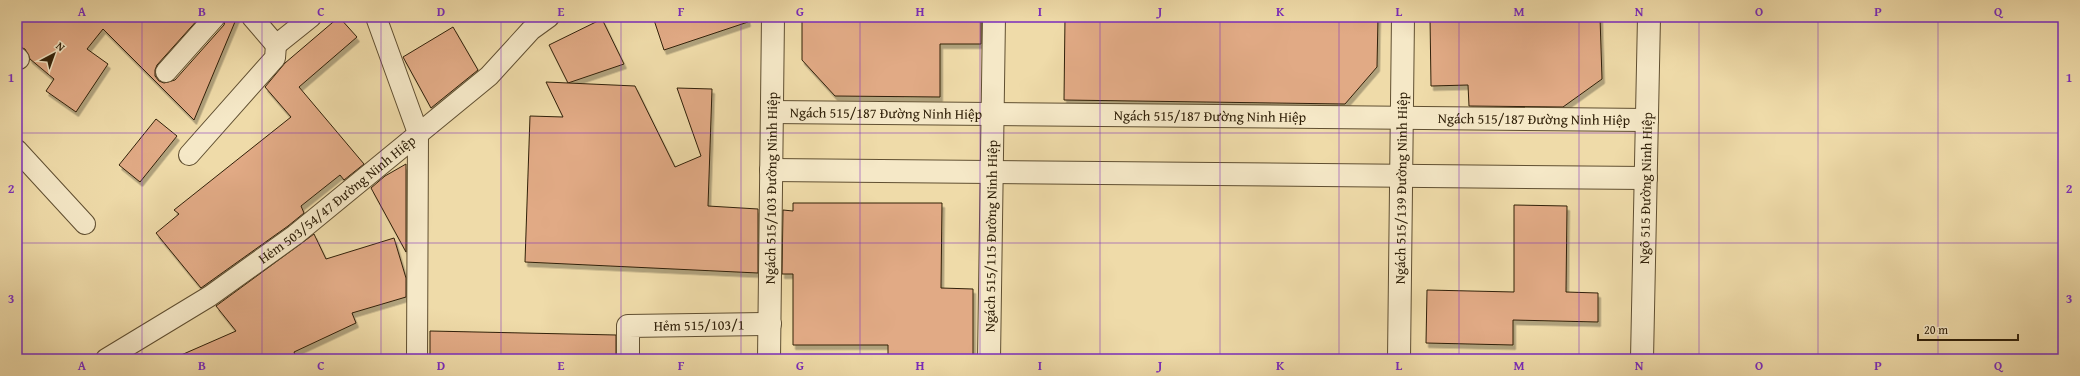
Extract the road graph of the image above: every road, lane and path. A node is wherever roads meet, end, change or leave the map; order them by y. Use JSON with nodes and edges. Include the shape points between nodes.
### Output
{"nodes":[{"id":1,"x":215,"y":17,"type":"edge"},
{"id":2,"x":252,"y":17,"type":"edge"},
{"id":3,"x":311,"y":17,"type":"edge"},
{"id":4,"x":376,"y":17,"type":"edge"},
{"id":5,"x":549,"y":17,"type":"edge"},
{"id":6,"x":773,"y":17,"type":"edge"},
{"id":7,"x":994,"y":17,"type":"edge"},
{"id":8,"x":1403,"y":17,"type":"edge"},
{"id":9,"x":1649,"y":17,"type":"edge"},
{"id":10,"x":276,"y":45,"type":"junction"},
{"id":11,"x":166,"y":72,"type":"dead end"},
{"id":12,"x":772,"y":112,"type":"junction"},
{"id":13,"x":993,"y":114,"type":"junction"},
{"id":14,"x":1402,"y":118,"type":"junction"},
{"id":15,"x":1647,"y":120,"type":"junction"},
{"id":16,"x":418,"y":133,"type":"junction"},
{"id":17,"x":17,"y":150,"type":"edge"},
{"id":18,"x":189,"y":155,"type":"dead end"},
{"id":19,"x":771,"y":170,"type":"junction"},
{"id":20,"x":992,"y":172,"type":"junction"},
{"id":21,"x":1401,"y":176,"type":"junction"},
{"id":22,"x":1646,"y":178,"type":"junction"},
{"id":23,"x":85,"y":224,"type":"dead end"},
{"id":24,"x":770,"y":324,"type":"junction"},
{"id":25,"x":106,"y":359,"type":"edge"},
{"id":26,"x":417,"y":359,"type":"edge"},
{"id":27,"x":628,"y":359,"type":"edge"},
{"id":28,"x":769,"y":359,"type":"edge"},
{"id":29,"x":989,"y":359,"type":"edge"},
{"id":30,"x":1399,"y":359,"type":"edge"},
{"id":31,"x":1642,"y":359,"type":"edge"}],
"edges":[{"from":1,"to":11,"type":"lane"},
{"from":2,"to":10,"type":"lane"},
{"from":3,"to":10,"type":"lane"},
{"from":4,"to":16,"type":"lane"},
{"from":5,"to":16,"type":"lane","name":"Hẻm 503/54/47 Đường Ninh Hiệp","via":[[531,30],[489,76]]},
{"from":6,"to":12,"type":"street","name":"Ngách 515/103 Đường Ninh Hiệp"},
{"from":7,"to":13,"type":"street","name":"Ngách 515/115 Đường Ninh Hiệp"},
{"from":8,"to":14,"type":"street","name":"Ngách 515/139 Đường Ninh Hiệp"},
{"from":9,"to":15,"type":"street","name":"Ngõ 515 Đường Ninh Hiệp"},
{"from":10,"to":18,"type":"lane","via":[[275,58]]},
{"from":12,"to":13,"type":"street","name":"Ngách 515/187 Đường Ninh Hiệp"},
{"from":12,"to":19,"type":"street","name":"Ngách 515/103 Đường Ninh Hiệp"},
{"from":13,"to":14,"type":"street","name":"Ngách 515/187 Đường Ninh Hiệp"},
{"from":13,"to":20,"type":"street","name":"Ngách 515/115 Đường Ninh Hiệp"},
{"from":14,"to":15,"type":"street","name":"Ngách 515/187 Đường Ninh Hiệp"},
{"from":14,"to":21,"type":"street","name":"Ngách 515/139 Đường Ninh Hiệp"},
{"from":15,"to":22,"type":"street","name":"Ngõ 515 Đường Ninh Hiệp"},
{"from":16,"to":25,"type":"lane","name":"Hẻm 503/54/47 Đường Ninh Hiệp","via":[[296,235],[210,296]]},
{"from":16,"to":26,"type":"lane"},
{"from":17,"to":23,"type":"lane"},
{"from":19,"to":20,"type":"street"},
{"from":19,"to":24,"type":"street","name":"Ngách 515/103 Đường Ninh Hiệp"},
{"from":20,"to":21,"type":"street"},
{"from":20,"to":29,"type":"street","name":"Ngách 515/115 Đường Ninh Hiệp"},
{"from":21,"to":22,"type":"street"},
{"from":21,"to":30,"type":"street","name":"Ngách 515/139 Đường Ninh Hiệp"},
{"from":22,"to":31,"type":"street","name":"Ngõ 515 Đường Ninh Hiệp"},
{"from":24,"to":27,"type":"street","name":"Hẻm 515/103/1","via":[[628,326]]},
{"from":24,"to":28,"type":"street","name":"Ngách 515/103 Đường Ninh Hiệp"}]}
